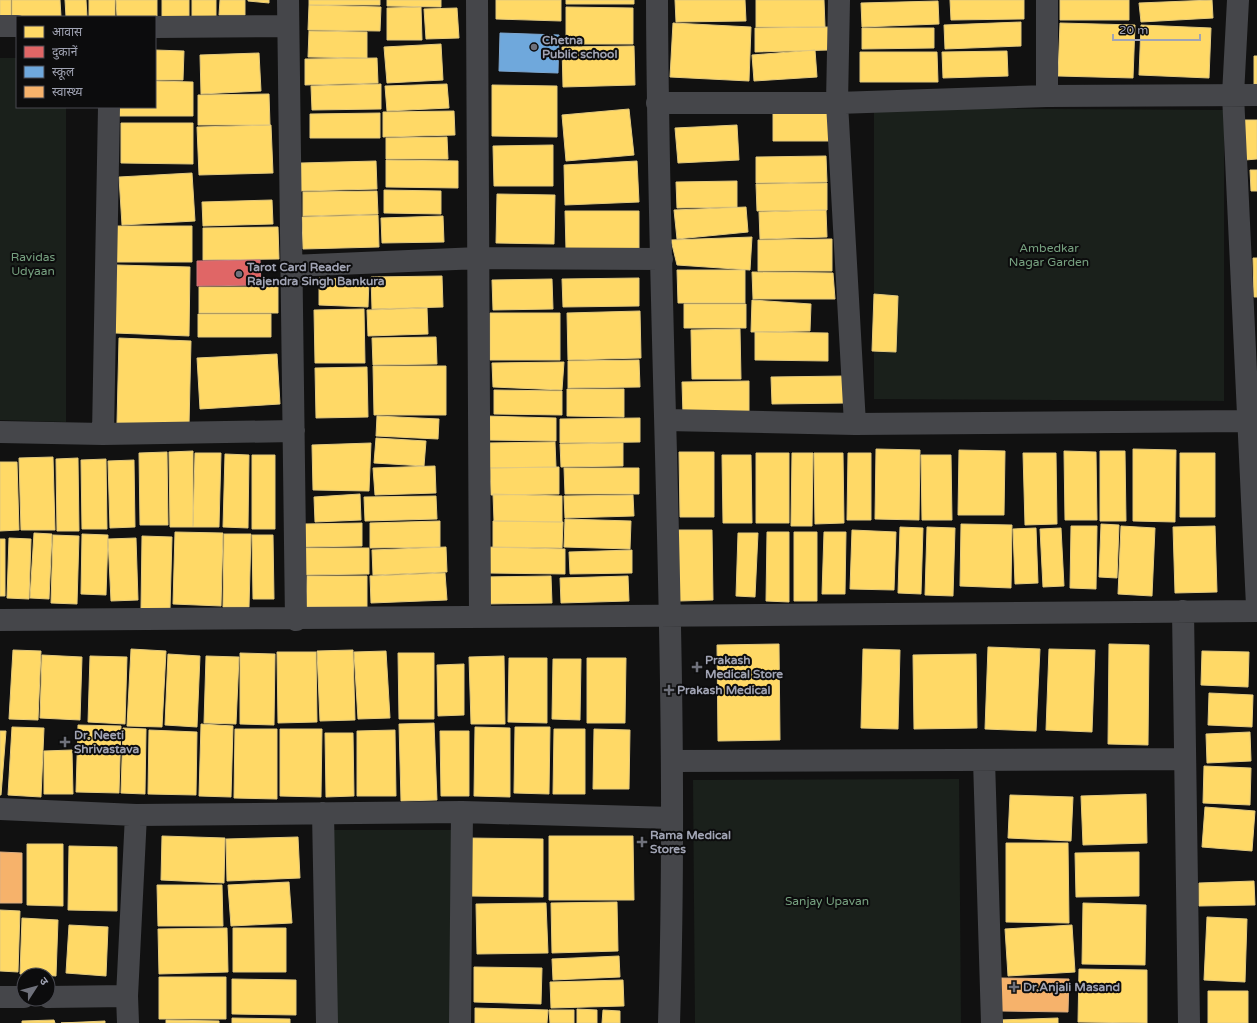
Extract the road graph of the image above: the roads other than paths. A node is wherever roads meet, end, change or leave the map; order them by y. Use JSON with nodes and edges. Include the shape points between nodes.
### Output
{"nodes":[{"id":1,"x":288,"y":0,"type":"edge"},
{"id":2,"x":477,"y":0,"type":"edge"},
{"id":3,"x":657,"y":0,"type":"edge"},
{"id":4,"x":839,"y":0,"type":"edge"},
{"id":5,"x":1047,"y":0,"type":"edge"},
{"id":6,"x":1238,"y":0,"type":"edge"},
{"id":7,"x":0,"y":26,"type":"edge"},
{"id":8,"x":16,"y":26,"type":"edge"},
{"id":9,"x":288,"y":26,"type":"junction"},
{"id":10,"x":156,"y":27,"type":"edge"},
{"id":11,"x":1233,"y":95,"type":"junction"},
{"id":12,"x":1257,"y":95,"type":"edge"},
{"id":13,"x":1047,"y":96,"type":"junction"},
{"id":14,"x":657,"y":103,"type":"junction"},
{"id":15,"x":837,"y":103,"type":"junction"},
{"id":16,"x":109,"y":108,"type":"edge"},
{"id":17,"x":479,"y":258,"type":"junction"},
{"id":18,"x":662,"y":259,"type":"junction"},
{"id":19,"x":291,"y":266,"type":"junction"},
{"id":20,"x":666,"y":420,"type":"junction"},
{"id":21,"x":1247,"y":421,"type":"junction"},
{"id":22,"x":855,"y":424,"type":"junction"},
{"id":23,"x":294,"y":431,"type":"junction"},
{"id":24,"x":0,"y":432,"type":"edge"},
{"id":25,"x":103,"y":434,"type":"junction"},
{"id":26,"x":1257,"y":606,"type":"edge"},
{"id":27,"x":1183,"y":611,"type":"junction"},
{"id":28,"x":1257,"y":611,"type":"edge"},
{"id":29,"x":671,"y":616,"type":"junction"},
{"id":30,"x":480,"y":617,"type":"junction"},
{"id":31,"x":0,"y":620,"type":"edge"},
{"id":32,"x":296,"y":620,"type":"junction"},
{"id":33,"x":1184,"y":759,"type":"junction"},
{"id":34,"x":984,"y":760,"type":"junction"},
{"id":35,"x":672,"y":761,"type":"junction"},
{"id":36,"x":0,"y":809,"type":"edge"},
{"id":37,"x":462,"y":812,"type":"junction"},
{"id":38,"x":323,"y":813,"type":"junction"},
{"id":39,"x":136,"y":815,"type":"junction"},
{"id":40,"x":672,"y":818,"type":"junction"},
{"id":41,"x":127,"y":996,"type":"junction"},
{"id":42,"x":0,"y":997,"type":"edge"},
{"id":43,"x":16,"y":997,"type":"edge"},
{"id":44,"x":56,"y":997,"type":"edge"},
{"id":45,"x":128,"y":1023,"type":"edge"},
{"id":46,"x":327,"y":1023,"type":"edge"},
{"id":47,"x":460,"y":1023,"type":"edge"},
{"id":48,"x":669,"y":1023,"type":"edge"},
{"id":49,"x":992,"y":1023,"type":"edge"},
{"id":50,"x":1189,"y":1023,"type":"edge"}],
"edges":[{"from":1,"to":9,"type":"street"},
{"from":2,"to":17,"type":"street"},
{"from":3,"to":14,"type":"street"},
{"from":4,"to":15,"type":"street"},
{"from":5,"to":13,"type":"street"},
{"from":6,"to":11,"type":"street"},
{"from":7,"to":8,"type":"street"},
{"from":9,"to":10,"type":"street"},
{"from":9,"to":19,"type":"street"},
{"from":11,"to":12,"type":"street"},
{"from":11,"to":13,"type":"street"},
{"from":11,"to":21,"type":"street"},
{"from":13,"to":15,"type":"street"},
{"from":14,"to":15,"type":"street"},
{"from":14,"to":18,"type":"street"},
{"from":15,"to":22,"type":"street"},
{"from":16,"to":25,"type":"street"},
{"from":17,"to":18,"type":"street"},
{"from":17,"to":19,"type":"street"},
{"from":17,"to":30,"type":"street"},
{"from":18,"to":20,"type":"street"},
{"from":19,"to":23,"type":"street"},
{"from":20,"to":22,"type":"street"},
{"from":20,"to":29,"type":"street"},
{"from":21,"to":22,"type":"street"},
{"from":21,"to":26,"type":"street"},
{"from":23,"to":25,"type":"street"},
{"from":23,"to":32,"type":"street"},
{"from":24,"to":25,"type":"street"},
{"from":27,"to":28,"type":"street"},
{"from":27,"to":29,"type":"street"},
{"from":27,"to":33,"type":"street"},
{"from":29,"to":30,"type":"street"},
{"from":29,"to":35,"type":"street"},
{"from":30,"to":32,"type":"street"},
{"from":31,"to":32,"type":"street"},
{"from":33,"to":34,"type":"street"},
{"from":33,"to":50,"type":"street"},
{"from":34,"to":35,"type":"street"},
{"from":34,"to":49,"type":"street"},
{"from":35,"to":40,"type":"street"},
{"from":36,"to":39,"type":"street"},
{"from":37,"to":38,"type":"street"},
{"from":37,"to":40,"type":"street"},
{"from":37,"to":47,"type":"street"},
{"from":38,"to":39,"type":"street"},
{"from":38,"to":46,"type":"street"},
{"from":39,"to":41,"type":"street"},
{"from":40,"to":48,"type":"street"},
{"from":41,"to":44,"type":"street"},
{"from":41,"to":45,"type":"street"},
{"from":42,"to":43,"type":"street"}]}
